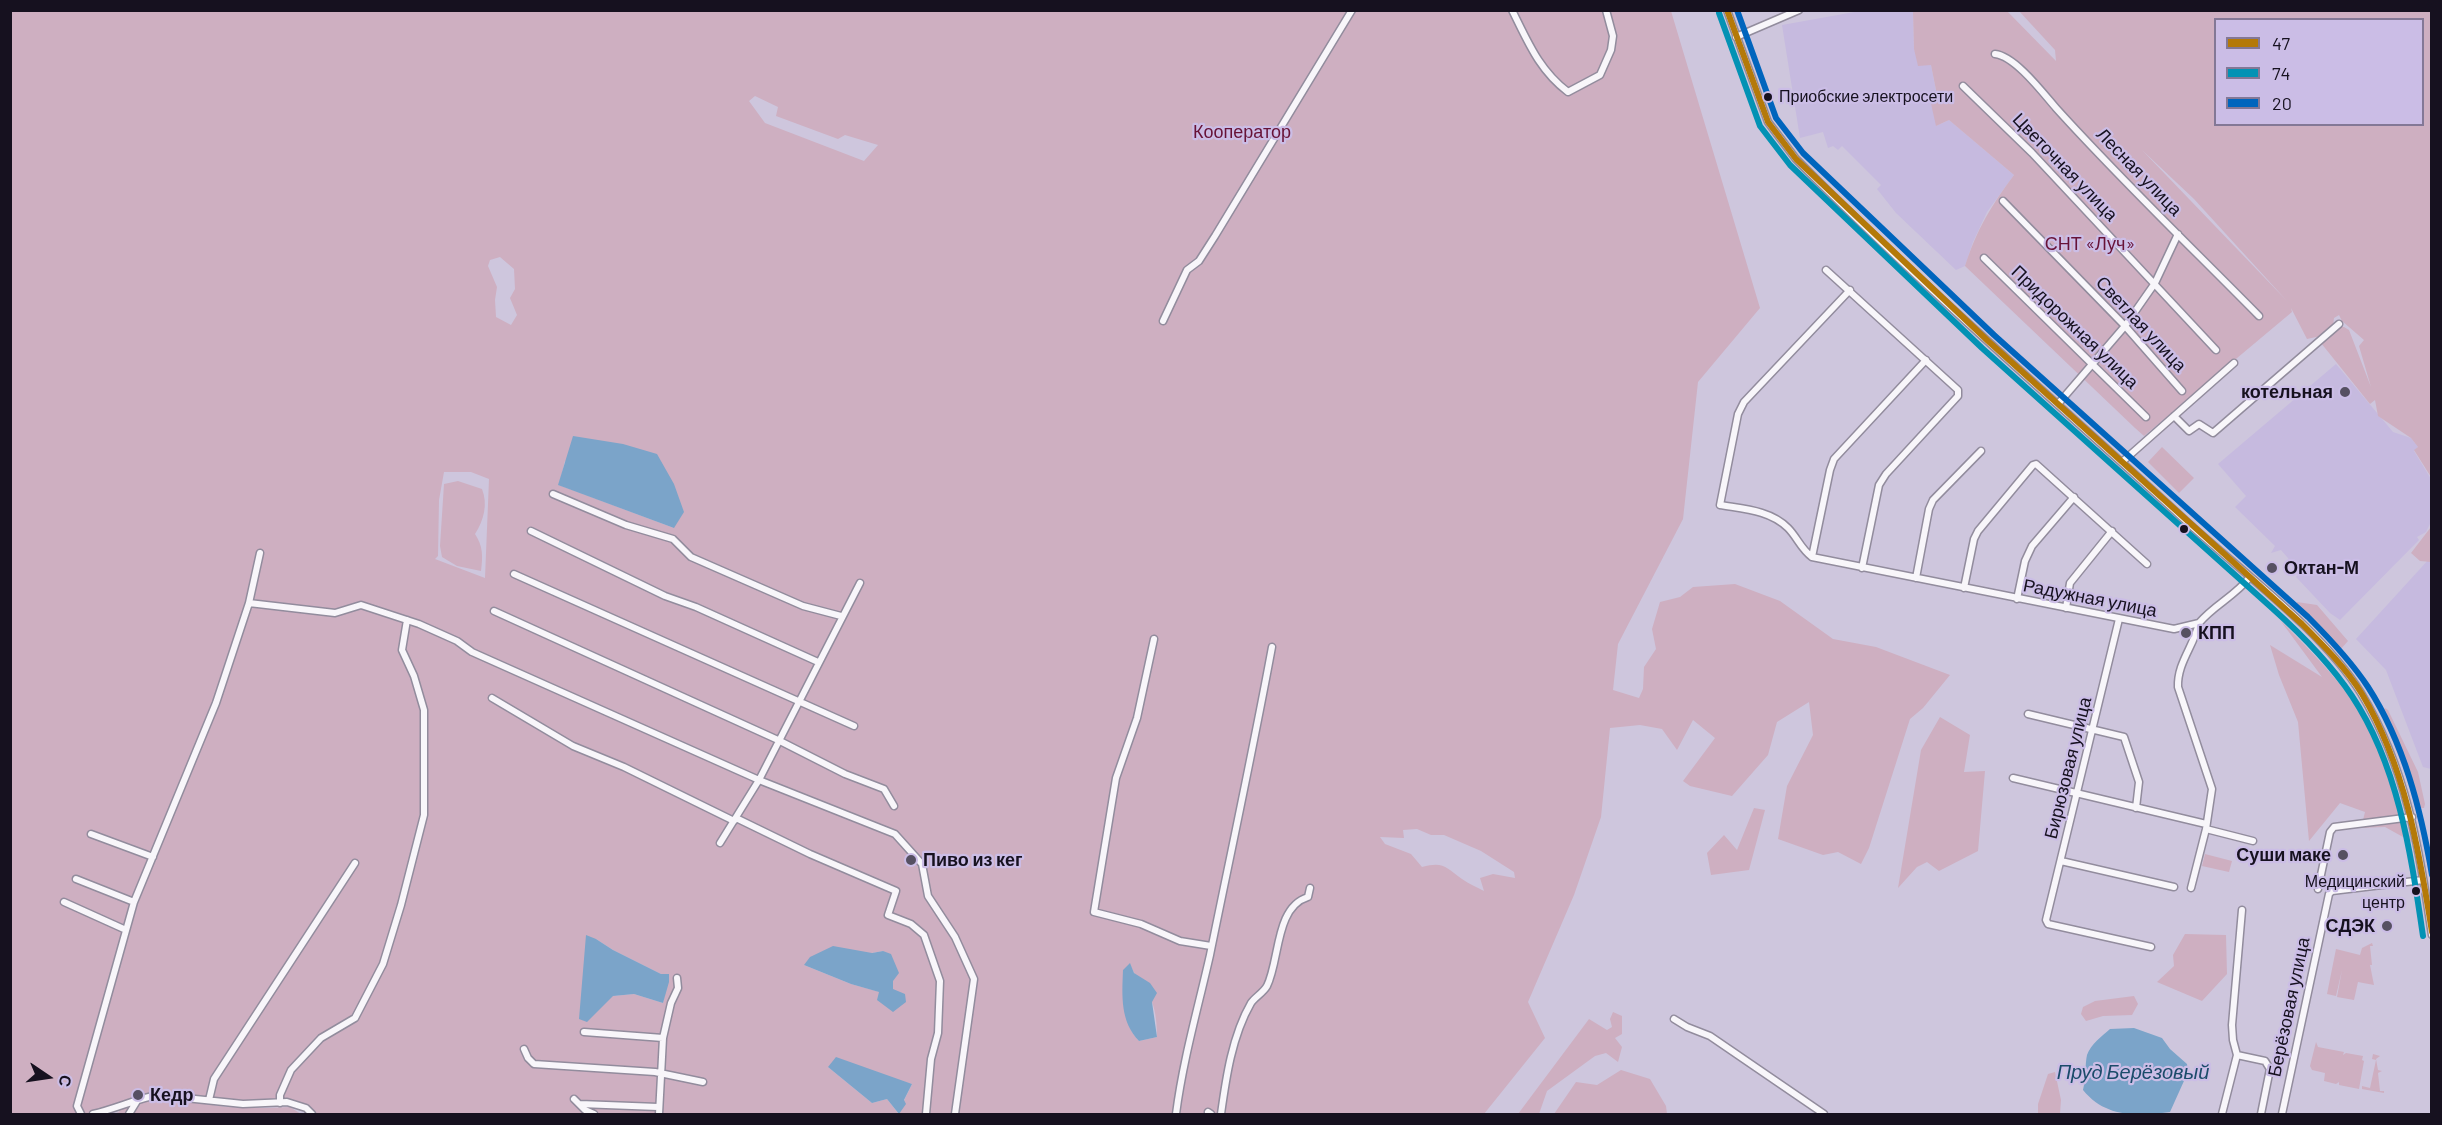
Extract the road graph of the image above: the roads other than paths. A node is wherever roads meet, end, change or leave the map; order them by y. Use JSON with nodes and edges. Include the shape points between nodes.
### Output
{"nodes":[{"id":1,"x":1352,"y":10,"type":"edge"},
{"id":2,"x":1512,"y":10,"type":"edge"},
{"id":3,"x":1606,"y":10,"type":"edge"},
{"id":4,"x":1727,"y":10,"type":"edge"},
{"id":5,"x":1799,"y":10,"type":"edge"},
{"id":6,"x":1736,"y":37,"type":"junction"},
{"id":7,"x":1995,"y":54,"type":"dead end"},
{"id":8,"x":1964,"y":86,"type":"dead end"},
{"id":9,"x":2003,"y":201,"type":"dead end"},
{"id":10,"x":2178,"y":234,"type":"junction"},
{"id":11,"x":1984,"y":258,"type":"dead end"},
{"id":12,"x":1827,"y":270,"type":"dead end"},
{"id":13,"x":2155,"y":283,"type":"junction"},
{"id":14,"x":1850,"y":290,"type":"junction"},
{"id":15,"x":2259,"y":315,"type":"dead end"},
{"id":16,"x":1163,"y":321,"type":"dead end"},
{"id":17,"x":2339,"y":324,"type":"dead end"},
{"id":18,"x":2125,"y":326,"type":"junction"},
{"id":19,"x":2216,"y":350,"type":"dead end"},
{"id":20,"x":1926,"y":360,"type":"junction"},
{"id":21,"x":2234,"y":363,"type":"dead end"},
{"id":22,"x":2092,"y":364,"type":"junction"},
{"id":23,"x":2182,"y":391,"type":"dead end"},
{"id":24,"x":2058,"y":404,"type":"junction"},
{"id":25,"x":2174,"y":416,"type":"junction"},
{"id":26,"x":2146,"y":417,"type":"dead end"},
{"id":27,"x":1981,"y":451,"type":"dead end"},
{"id":28,"x":2122,"y":462,"type":"junction"},
{"id":29,"x":553,"y":494,"type":"dead end"},
{"id":30,"x":2074,"y":497,"type":"junction"},
{"id":31,"x":531,"y":531,"type":"dead end"},
{"id":32,"x":2112,"y":531,"type":"junction"},
{"id":33,"x":260,"y":553,"type":"dead end"},
{"id":34,"x":1812,"y":557,"type":"junction"},
{"id":35,"x":2147,"y":564,"type":"dead end"},
{"id":36,"x":1862,"y":568,"type":"junction"},
{"id":37,"x":514,"y":574,"type":"dead end"},
{"id":38,"x":1916,"y":578,"type":"junction"},
{"id":39,"x":2249,"y":578,"type":"junction"},
{"id":40,"x":860,"y":583,"type":"dead end"},
{"id":41,"x":1964,"y":588,"type":"junction"},
{"id":42,"x":2017,"y":599,"type":"junction"},
{"id":43,"x":249,"y":603,"type":"junction"},
{"id":44,"x":2066,"y":608,"type":"junction"},
{"id":45,"x":494,"y":611,"type":"dead end"},
{"id":46,"x":841,"y":616,"type":"junction"},
{"id":47,"x":2120,"y":619,"type":"junction"},
{"id":48,"x":407,"y":620,"type":"junction"},
{"id":49,"x":2199,"y":623,"type":"junction"},
{"id":50,"x":1154,"y":639,"type":"dead end"},
{"id":51,"x":1272,"y":647,"type":"dead end"},
{"id":52,"x":818,"y":662,"type":"junction"},
{"id":53,"x":492,"y":698,"type":"dead end"},
{"id":54,"x":798,"y":700,"type":"junction"},
{"id":55,"x":2028,"y":714,"type":"dead end"},
{"id":56,"x":854,"y":726,"type":"dead end"},
{"id":57,"x":2093,"y":729,"type":"junction"},
{"id":58,"x":778,"y":740,"type":"junction"},
{"id":59,"x":2013,"y":778,"type":"dead end"},
{"id":60,"x":759,"y":780,"type":"junction"},
{"id":61,"x":2077,"y":794,"type":"junction"},
{"id":62,"x":894,"y":806,"type":"dead end"},
{"id":63,"x":2136,"y":808,"type":"junction"},
{"id":64,"x":2412,"y":817,"type":"junction"},
{"id":65,"x":735,"y":819,"type":"junction"},
{"id":66,"x":2206,"y":826,"type":"junction"},
{"id":67,"x":91,"y":834,"type":"dead end"},
{"id":68,"x":2253,"y":842,"type":"dead end"},
{"id":69,"x":720,"y":843,"type":"dead end"},
{"id":70,"x":153,"y":857,"type":"junction"},
{"id":71,"x":2061,"y":861,"type":"junction"},
{"id":72,"x":355,"y":863,"type":"dead end"},
{"id":73,"x":76,"y":879,"type":"dead end"},
{"id":74,"x":2423,"y":880,"type":"junction"},
{"id":75,"x":2174,"y":887,"type":"dead end"},
{"id":76,"x":1310,"y":888,"type":"dead end"},
{"id":77,"x":2191,"y":888,"type":"dead end"},
{"id":78,"x":2318,"y":889,"type":"dead end"},
{"id":79,"x":64,"y":902,"type":"dead end"},
{"id":80,"x":134,"y":902,"type":"junction"},
{"id":81,"x":2242,"y":910,"type":"dead end"},
{"id":82,"x":2431,"y":925,"type":"edge"},
{"id":83,"x":126,"y":930,"type":"junction"},
{"id":84,"x":2432,"y":935,"type":"edge"},
{"id":85,"x":1211,"y":946,"type":"junction"},
{"id":86,"x":2151,"y":947,"type":"dead end"},
{"id":87,"x":678,"y":978,"type":"dead end"},
{"id":88,"x":1674,"y":1019,"type":"dead end"},
{"id":89,"x":584,"y":1032,"type":"dead end"},
{"id":90,"x":663,"y":1038,"type":"junction"},
{"id":91,"x":524,"y":1049,"type":"dead end"},
{"id":92,"x":2237,"y":1055,"type":"junction"},
{"id":93,"x":661,"y":1073,"type":"junction"},
{"id":94,"x":703,"y":1082,"type":"dead end"},
{"id":95,"x":574,"y":1099,"type":"dead end"},
{"id":96,"x":138,"y":1100,"type":"junction"},
{"id":97,"x":209,"y":1100,"type":"junction"},
{"id":98,"x":280,"y":1103,"type":"junction"},
{"id":99,"x":580,"y":1104,"type":"junction"},
{"id":100,"x":658,"y":1111,"type":"edge"},
{"id":101,"x":81,"y":1114,"type":"edge"},
{"id":102,"x":93,"y":1114,"type":"edge"},
{"id":103,"x":129,"y":1114,"type":"edge"},
{"id":104,"x":312,"y":1114,"type":"edge"},
{"id":105,"x":594,"y":1114,"type":"edge"},
{"id":106,"x":926,"y":1114,"type":"edge"},
{"id":107,"x":955,"y":1114,"type":"edge"},
{"id":108,"x":1176,"y":1114,"type":"edge"},
{"id":109,"x":1221,"y":1114,"type":"edge"},
{"id":110,"x":1824,"y":1114,"type":"edge"},
{"id":111,"x":2222,"y":1114,"type":"edge"},
{"id":112,"x":2260,"y":1114,"type":"edge"},
{"id":113,"x":2282,"y":1114,"type":"edge"}],
"edges":[{"from":1,"to":16,"type":"street","via":[[1199,261],[1187,270]]},
{"from":2,"to":3,"type":"street","via":[[1550,78],[1568,92],[1600,75],[1613,36]]},
{"from":4,"to":6,"type":"street"},
{"from":5,"to":6,"type":"street"},
{"from":6,"to":24,"type":"street","via":[[1768,122],[1783,145]]},
{"from":7,"to":10,"type":"street","name":"Лесная улица","via":[[2003,55],[2030,79]]},
{"from":8,"to":13,"type":"street","name":"Цветочная улица"},
{"from":9,"to":18,"type":"street","name":"Светлая улица"},
{"from":10,"to":13,"type":"street"},
{"from":10,"to":15,"type":"street","name":"Лесная улица"},
{"from":11,"to":22,"type":"street","name":"Придорожная улица"},
{"from":12,"to":14,"type":"street"},
{"from":13,"to":18,"type":"street"},
{"from":13,"to":19,"type":"street","name":"Цветочная улица"},
{"from":14,"to":20,"type":"street"},
{"from":14,"to":34,"type":"street","via":[[1744,402],[1738,414],[1720,505],[1775,518]]},
{"from":17,"to":25,"type":"street","via":[[2213,433],[2199,424],[2189,431]]},
{"from":18,"to":22,"type":"street"},
{"from":18,"to":23,"type":"street","name":"Светлая улица"},
{"from":20,"to":34,"type":"street","via":[[1834,459]]},
{"from":20,"to":36,"type":"street","via":[[1958,390],[1958,396],[1879,485]]},
{"from":21,"to":25,"type":"street"},
{"from":22,"to":24,"type":"street"},
{"from":22,"to":26,"type":"street","name":"Придорожная улица"},
{"from":24,"to":28,"type":"street"},
{"from":25,"to":28,"type":"street"},
{"from":27,"to":38,"type":"street","via":[[1933,500]]},
{"from":28,"to":39,"type":"street"},
{"from":29,"to":46,"type":"street","via":[[626,525],[673,539],[691,557],[803,606]]},
{"from":30,"to":32,"type":"street"},
{"from":30,"to":41,"type":"street","via":[[2033,465],[1974,538]]},
{"from":30,"to":42,"type":"street","via":[[2032,546]]},
{"from":31,"to":52,"type":"street","via":[[665,596]]},
{"from":32,"to":35,"type":"street"},
{"from":32,"to":44,"type":"street","via":[[2070,583]]},
{"from":33,"to":43,"type":"street"},
{"from":34,"to":36,"type":"street","name":"Радужная улица"},
{"from":36,"to":38,"type":"street","name":"Радужная улица"},
{"from":37,"to":54,"type":"street"},
{"from":38,"to":41,"type":"street","name":"Радужная улица"},
{"from":39,"to":49,"type":"street"},
{"from":39,"to":64,"type":"street","via":[[2300,623],[2353,681],[2387,743]]},
{"from":40,"to":46,"type":"street"},
{"from":41,"to":42,"type":"street","name":"Радужная улица"},
{"from":42,"to":44,"type":"street","name":"Радужная улица"},
{"from":43,"to":48,"type":"street","via":[[335,613],[361,605]]},
{"from":43,"to":70,"type":"street","via":[[216,703]]},
{"from":44,"to":47,"type":"street","name":"Радужная улица"},
{"from":45,"to":58,"type":"street"},
{"from":46,"to":52,"type":"street"},
{"from":47,"to":49,"type":"street","name":"Радужная улица","via":[[2179,629]]},
{"from":47,"to":57,"type":"street","name":"Бирюзовая улица"},
{"from":48,"to":60,"type":"street"},
{"from":48,"to":98,"type":"street","via":[[402,650],[424,710],[424,815],[401,905],[383,964],[355,1018],[321,1038],[291,1070]]},
{"from":49,"to":66,"type":"street","via":[[2197,636],[2180,669],[2178,687],[2211,782]]},
{"from":50,"to":85,"type":"street","via":[[1137,718],[1116,778],[1094,912],[1141,924],[1180,941]]},
{"from":51,"to":85,"type":"street"},
{"from":52,"to":54,"type":"street"},
{"from":53,"to":65,"type":"street","via":[[573,746]]},
{"from":54,"to":56,"type":"street"},
{"from":54,"to":58,"type":"street"},
{"from":55,"to":57,"type":"street"},
{"from":57,"to":61,"type":"street","name":"Бирюзовая улица"},
{"from":57,"to":63,"type":"street","via":[[2124,737],[2139,782]]},
{"from":58,"to":60,"type":"street"},
{"from":58,"to":62,"type":"street","via":[[884,789]]},
{"from":59,"to":61,"type":"street"},
{"from":60,"to":65,"type":"street"},
{"from":60,"to":107,"type":"street","via":[[895,834],[922,864],[928,896],[955,937],[974,980]]},
{"from":61,"to":63,"type":"street"},
{"from":61,"to":71,"type":"street","name":"Бирюзовая улица"},
{"from":63,"to":66,"type":"street"},
{"from":64,"to":74,"type":"street"},
{"from":64,"to":78,"type":"street","via":[[2334,828]]},
{"from":65,"to":69,"type":"street"},
{"from":65,"to":106,"type":"street","via":[[896,891],[888,915],[911,924],[924,935],[940,981],[938,1033],[931,1059]]},
{"from":66,"to":68,"type":"street"},
{"from":66,"to":77,"type":"street"},
{"from":67,"to":70,"type":"street"},
{"from":70,"to":80,"type":"street"},
{"from":71,"to":75,"type":"street"},
{"from":71,"to":86,"type":"street","name":"Бирюзовая улица","via":[[2048,924]]},
{"from":72,"to":97,"type":"street","via":[[214,1079]]},
{"from":73,"to":80,"type":"street"},
{"from":74,"to":82,"type":"street"},
{"from":74,"to":113,"type":"street","name":"Берёзовая улица","via":[[2328,894]]},
{"from":76,"to":109,"type":"street","via":[[1308,897],[1288,912],[1266,987],[1252,1002],[1234,1047]]},
{"from":79,"to":83,"type":"street"},
{"from":80,"to":83,"type":"street"},
{"from":81,"to":92,"type":"street","via":[[2232,1025]]},
{"from":82,"to":84,"type":"street"},
{"from":83,"to":101,"type":"street","via":[[77,1106]]},
{"from":85,"to":108,"type":"street","via":[[1182,1070]]},
{"from":87,"to":90,"type":"street"},
{"from":88,"to":110,"type":"street","via":[[1710,1036]]},
{"from":89,"to":90,"type":"street"},
{"from":90,"to":93,"type":"street"},
{"from":91,"to":93,"type":"street","via":[[534,1064],[545,1066]]},
{"from":92,"to":111,"type":"street"},
{"from":92,"to":112,"type":"street","via":[[2265,1061],[2270,1069]]},
{"from":93,"to":94,"type":"street"},
{"from":93,"to":100,"type":"street"},
{"from":95,"to":99,"type":"street"},
{"from":96,"to":97,"type":"street","via":[[158,1095]]},
{"from":96,"to":102,"type":"street"},
{"from":96,"to":103,"type":"street"},
{"from":97,"to":98,"type":"street"},
{"from":98,"to":104,"type":"street","via":[[306,1108]]},
{"from":99,"to":100,"type":"street"},
{"from":99,"to":105,"type":"street"}]}
